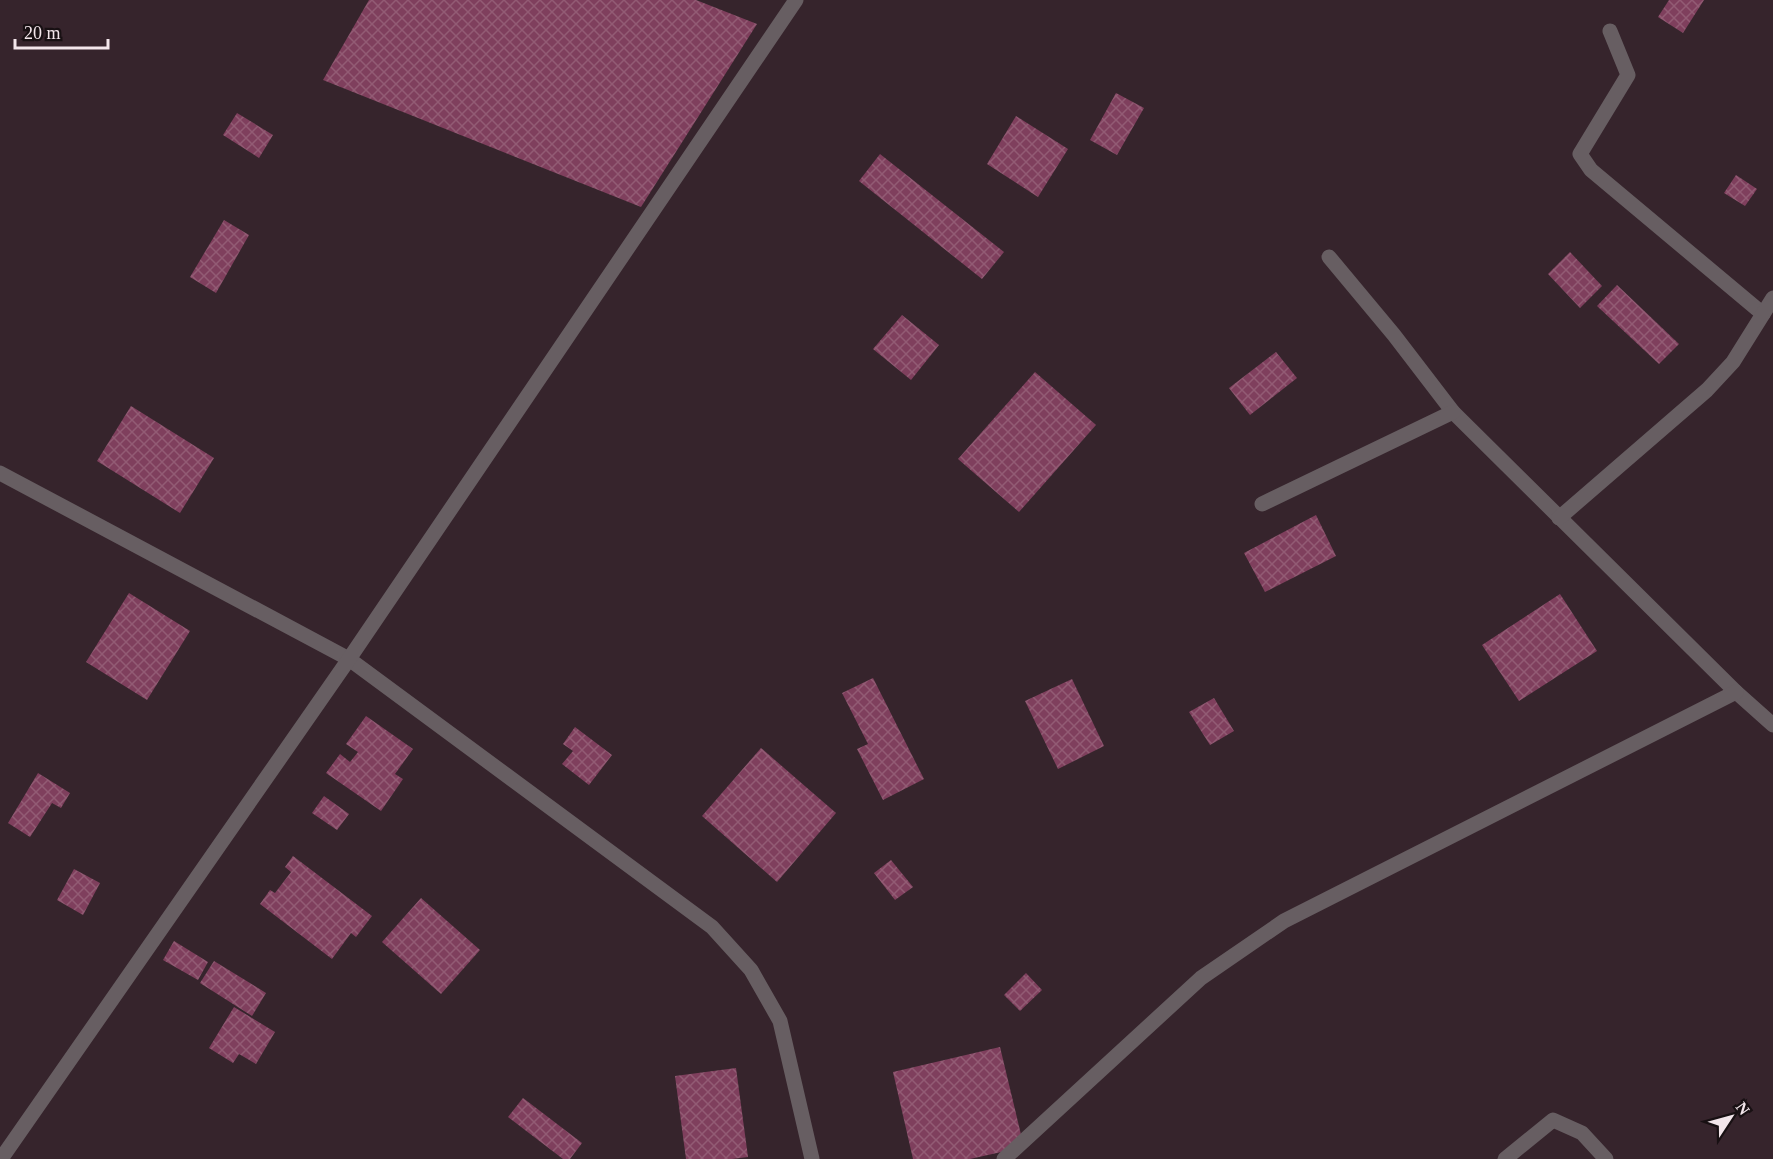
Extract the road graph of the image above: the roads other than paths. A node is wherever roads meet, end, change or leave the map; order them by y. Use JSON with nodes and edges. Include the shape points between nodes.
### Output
{"nodes":[{"id":1,"x":796,"y":0,"type":"edge"},
{"id":2,"x":1610,"y":31,"type":"dead end"},
{"id":3,"x":1329,"y":257,"type":"dead end"},
{"id":4,"x":1773,"y":298,"type":"edge"},
{"id":5,"x":1762,"y":314,"type":"junction"},
{"id":6,"x":1453,"y":412,"type":"junction"},
{"id":7,"x":0,"y":473,"type":"edge"},
{"id":8,"x":1262,"y":504,"type":"dead end"},
{"id":9,"x":1558,"y":518,"type":"junction"},
{"id":10,"x":349,"y":659,"type":"junction"},
{"id":11,"x":1736,"y":692,"type":"junction"},
{"id":12,"x":1773,"y":725,"type":"edge"},
{"id":13,"x":1,"y":1159,"type":"edge"},
{"id":14,"x":812,"y":1159,"type":"edge"},
{"id":15,"x":1004,"y":1159,"type":"edge"},
{"id":16,"x":1505,"y":1159,"type":"edge"},
{"id":17,"x":1606,"y":1159,"type":"edge"}],
"edges":[{"from":1,"to":10,"type":"street"},
{"from":2,"to":5,"type":"street","via":[[1628,75],[1580,154],[1592,170]]},
{"from":3,"to":6,"type":"street"},
{"from":4,"to":5,"type":"street"},
{"from":5,"to":9,"type":"street","via":[[1733,362],[1707,390]]},
{"from":6,"to":8,"type":"street"},
{"from":6,"to":9,"type":"street"},
{"from":7,"to":10,"type":"street"},
{"from":9,"to":11,"type":"street"},
{"from":10,"to":13,"type":"street"},
{"from":10,"to":14,"type":"street","via":[[712,927],[751,970],[780,1021]]},
{"from":11,"to":12,"type":"street"},
{"from":11,"to":15,"type":"street","via":[[1284,921],[1201,978]]},
{"from":16,"to":17,"type":"street","via":[[1553,1120],[1582,1132]]}]}
